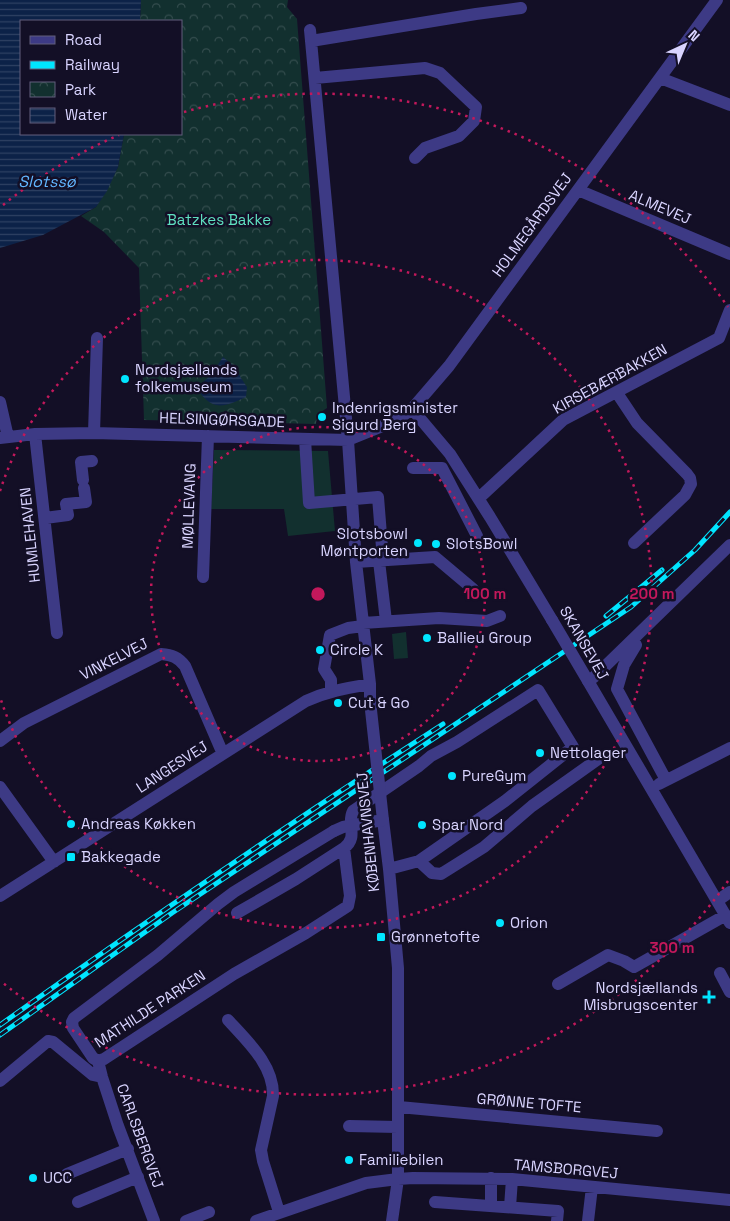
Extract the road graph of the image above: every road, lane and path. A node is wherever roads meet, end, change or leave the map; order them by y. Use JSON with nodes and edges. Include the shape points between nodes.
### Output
{"nodes":[{"id":1,"x":717,"y":0,"type":"edge"},
{"id":2,"x":521,"y":8,"type":"dead end"},
{"id":3,"x":315,"y":78,"type":"junction"},
{"id":4,"x":660,"y":78,"type":"junction"},
{"id":5,"x":730,"y":105,"type":"edge"},
{"id":6,"x":415,"y":158,"type":"dead end"},
{"id":7,"x":578,"y":190,"type":"junction"},
{"id":8,"x":730,"y":254,"type":"edge"},
{"id":9,"x":730,"y":310,"type":"edge"},
{"id":10,"x":97,"y":338,"type":"dead end"},
{"id":11,"x":617,"y":393,"type":"junction"},
{"id":12,"x":0,"y":402,"type":"edge"},
{"id":13,"x":412,"y":409,"type":"junction"},
{"id":14,"x":94,"y":433,"type":"junction"},
{"id":15,"x":35,"y":434,"type":"junction"},
{"id":16,"x":208,"y":436,"type":"junction"},
{"id":17,"x":4,"y":437,"type":"edge"},
{"id":18,"x":305,"y":439,"type":"junction"},
{"id":19,"x":348,"y":440,"type":"junction"},
{"id":20,"x":92,"y":461,"type":"dead end"},
{"id":21,"x":413,"y":468,"type":"dead end"},
{"id":22,"x":468,"y":482,"type":"junction"},
{"id":23,"x":453,"y":489,"type":"junction"},
{"id":24,"x":479,"y":498,"type":"junction"},
{"id":25,"x":352,"y":500,"type":"junction"},
{"id":26,"x":45,"y":518,"type":"junction"},
{"id":27,"x":477,"y":536,"type":"dead end"},
{"id":28,"x":634,"y":543,"type":"dead end"},
{"id":29,"x":730,"y":546,"type":"edge"},
{"id":30,"x":381,"y":560,"type":"junction"},
{"id":31,"x":356,"y":562,"type":"junction"},
{"id":32,"x":203,"y":577,"type":"dead end"},
{"id":33,"x":473,"y":588,"type":"dead end"},
{"id":34,"x":500,"y":616,"type":"dead end"},
{"id":35,"x":386,"y":620,"type":"junction"},
{"id":36,"x":363,"y":624,"type":"junction"},
{"id":37,"x":57,"y":633,"type":"dead end"},
{"id":38,"x":636,"y":645,"type":"dead end"},
{"id":39,"x":588,"y":681,"type":"junction"},
{"id":40,"x":370,"y":684,"type":"junction"},
{"id":41,"x":331,"y":691,"type":"junction"},
{"id":42,"x":0,"y":741,"type":"edge"},
{"id":43,"x":730,"y":748,"type":"edge"},
{"id":44,"x":222,"y":754,"type":"junction"},
{"id":45,"x":598,"y":759,"type":"dead end"},
{"id":46,"x":666,"y":780,"type":"junction"},
{"id":47,"x":0,"y":787,"type":"edge"},
{"id":48,"x":651,"y":788,"type":"junction"},
{"id":49,"x":383,"y":820,"type":"junction"},
{"id":50,"x":344,"y":848,"type":"junction"},
{"id":51,"x":419,"y":861,"type":"junction"},
{"id":52,"x":54,"y":862,"type":"junction"},
{"id":53,"x":389,"y":869,"type":"junction"},
{"id":54,"x":730,"y":892,"type":"edge"},
{"id":55,"x":0,"y":896,"type":"edge"},
{"id":56,"x":717,"y":902,"type":"junction"},
{"id":57,"x":236,"y":913,"type":"dead end"},
{"id":58,"x":728,"y":919,"type":"edge"},
{"id":59,"x":720,"y":973,"type":"dead end"},
{"id":60,"x":558,"y":984,"type":"dead end"},
{"id":61,"x":730,"y":992,"type":"edge"},
{"id":62,"x":228,"y":1020,"type":"dead end"},
{"id":63,"x":98,"y":1061,"type":"junction"},
{"id":64,"x":102,"y":1078,"type":"junction"},
{"id":65,"x":0,"y":1081,"type":"edge"},
{"id":66,"x":398,"y":1107,"type":"junction"},
{"id":67,"x":348,"y":1126,"type":"dead end"},
{"id":68,"x":398,"y":1127,"type":"junction"},
{"id":69,"x":657,"y":1131,"type":"dead end"},
{"id":70,"x":128,"y":1149,"type":"junction"},
{"id":71,"x":67,"y":1174,"type":"dead end"},
{"id":72,"x":138,"y":1177,"type":"junction"},
{"id":73,"x":398,"y":1178,"type":"junction"},
{"id":74,"x":491,"y":1178,"type":"junction"},
{"id":75,"x":512,"y":1179,"type":"junction"},
{"id":76,"x":592,"y":1187,"type":"junction"},
{"id":77,"x":730,"y":1200,"type":"edge"},
{"id":78,"x":78,"y":1202,"type":"dead end"},
{"id":79,"x":435,"y":1202,"type":"dead end"},
{"id":80,"x":490,"y":1206,"type":"junction"},
{"id":81,"x":510,"y":1207,"type":"junction"},
{"id":82,"x":209,"y":1212,"type":"dead end"},
{"id":83,"x":279,"y":1212,"type":"junction"},
{"id":84,"x":154,"y":1221,"type":"edge"},
{"id":85,"x":186,"y":1221,"type":"edge"},
{"id":86,"x":256,"y":1221,"type":"edge"},
{"id":87,"x":392,"y":1221,"type":"edge"},
{"id":88,"x":557,"y":1221,"type":"edge"},
{"id":89,"x":588,"y":1221,"type":"edge"}],
"edges":[{"from":1,"to":4,"type":"street","name":"HOLMEGÅRDSVEJ"},
{"from":2,"to":3,"type":"street","via":[[311,35]]},
{"from":3,"to":6,"type":"street","via":[[425,68],[440,73],[476,107],[474,121],[459,136],[425,148]]},
{"from":3,"to":19,"type":"street"},
{"from":4,"to":5,"type":"street"},
{"from":4,"to":7,"type":"street","name":"HOLMEGÅRDSVEJ"},
{"from":7,"to":8,"type":"street","name":"ALMEVEJ"},
{"from":7,"to":13,"type":"street","name":"HOLMEGÅRDSVEJ","via":[[449,366]]},
{"from":9,"to":11,"type":"street","name":"KIRSEBÆRBAKKEN","via":[[719,338]]},
{"from":10,"to":14,"type":"street"},
{"from":11,"to":24,"type":"street","name":"KIRSEBÆRBAKKEN","via":[[563,420]]},
{"from":11,"to":28,"type":"street","via":[[637,423],[687,474],[691,484],[686,495]]},
{"from":12,"to":17,"type":"street"},
{"from":13,"to":19,"type":"street","name":"HOLMEGÅRDSVEJ","via":[[395,421]]},
{"from":13,"to":22,"type":"street","name":"SKANSEVEJ","via":[[450,454]]},
{"from":14,"to":15,"type":"street","name":"HELSINGØRSGADE"},
{"from":14,"to":16,"type":"street","name":"HELSINGØRSGADE"},
{"from":15,"to":17,"type":"street","name":"HELSINGØRSGADE"},
{"from":15,"to":26,"type":"street","name":"HUMLEHAVEN"},
{"from":16,"to":18,"type":"street","name":"HELSINGØRSGADE"},
{"from":16,"to":32,"type":"street","name":"MØLLEVANG"},
{"from":18,"to":19,"type":"street","name":"HELSINGØRSGADE"},
{"from":18,"to":25,"type":"street","via":[[309,503]]},
{"from":19,"to":25,"type":"street","name":"KØBENHAVNSVEJ"},
{"from":20,"to":26,"type":"street","via":[[81,462],[86,502],[66,504],[68,515]]},
{"from":21,"to":23,"type":"street","via":[[442,468]]},
{"from":22,"to":23,"type":"street"},
{"from":22,"to":24,"type":"street","name":"SKANSEVEJ"},
{"from":23,"to":27,"type":"street"},
{"from":24,"to":39,"type":"street","name":"SKANSEVEJ","bridge":true},
{"from":25,"to":30,"type":"street","via":[[378,497]]},
{"from":25,"to":31,"type":"street","name":"KØBENHAVNSVEJ"},
{"from":26,"to":37,"type":"street","name":"HUMLEHAVEN"},
{"from":29,"to":39,"type":"street"},
{"from":30,"to":31,"type":"street"},
{"from":30,"to":33,"type":"street","via":[[435,557]]},
{"from":30,"to":35,"type":"street"},
{"from":31,"to":36,"type":"street","name":"KØBENHAVNSVEJ"},
{"from":34,"to":35,"type":"street","via":[[486,621],[439,618]]},
{"from":35,"to":36,"type":"street"},
{"from":36,"to":40,"type":"street","name":"KØBENHAVNSVEJ"},
{"from":36,"to":41,"type":"street","via":[[330,635],[324,669],[331,680]]},
{"from":38,"to":46,"type":"street","via":[[624,665],[617,689]]},
{"from":39,"to":48,"type":"street","name":"SKANSEVEJ"},
{"from":40,"to":41,"type":"street","name":"LANGESVEJ"},
{"from":40,"to":49,"type":"street","name":"KØBENHAVNSVEJ","bridge":true},
{"from":41,"to":44,"type":"street","name":"LANGESVEJ","via":[[306,700]]},
{"from":42,"to":44,"type":"street","name":"VINKELVEJ","via":[[24,723],[161,654],[179,658],[185,666]]},
{"from":43,"to":46,"type":"street"},
{"from":44,"to":52,"type":"street","name":"LANGESVEJ"},
{"from":45,"to":51,"type":"street","via":[[532,806],[484,847],[441,874],[432,873]]},
{"from":46,"to":48,"type":"street"},
{"from":47,"to":52,"type":"street"},
{"from":48,"to":56,"type":"street","name":"SKANSEVEJ"},
{"from":49,"to":53,"type":"street","name":"KØBENHAVNSVEJ"},
{"from":49,"to":63,"type":"street","name":"MATHILDE PARKEN","bridge":true,"via":[[334,831],[234,892],[74,1018],[73,1028]]},
{"from":50,"to":51,"type":"street","via":[[351,839],[353,811],[431,756],[538,690],[573,747],[506,801]]},
{"from":50,"to":57,"type":"street"},
{"from":50,"to":63,"type":"street","name":"MATHILDE PARKEN","via":[[350,896],[348,906]]},
{"from":51,"to":53,"type":"street"},
{"from":52,"to":55,"type":"street","name":"LANGESVEJ"},
{"from":53,"to":66,"type":"street","name":"KØBENHAVNSVEJ","via":[[398,968]]},
{"from":54,"to":56,"type":"street"},
{"from":56,"to":58,"type":"street","name":"SKANSEVEJ"},
{"from":58,"to":60,"type":"street","name":"SKANSEVEJ","via":[[634,967],[608,955]]},
{"from":59,"to":61,"type":"street"},
{"from":62,"to":83,"type":"street","via":[[256,1051],[271,1079],[272,1096],[261,1150]]},
{"from":63,"to":64,"type":"street","name":"CARLSBERGVEJ"},
{"from":64,"to":65,"type":"street","via":[[93,1075],[48,1041]]},
{"from":64,"to":70,"type":"street","name":"CARLSBERGVEJ"},
{"from":66,"to":68,"type":"street","name":"KØBENHAVNSVEJ"},
{"from":66,"to":69,"type":"street","name":"GRØNNE TOFTE"},
{"from":67,"to":68,"type":"street"},
{"from":68,"to":73,"type":"street","name":"KØBENHAVNSVEJ"},
{"from":70,"to":71,"type":"street"},
{"from":70,"to":72,"type":"street","name":"CARLSBERGVEJ"},
{"from":72,"to":78,"type":"street"},
{"from":72,"to":84,"type":"street","name":"CARLSBERGVEJ"},
{"from":73,"to":74,"type":"street","name":"TAMSBORGVEJ"},
{"from":73,"to":83,"type":"street","via":[[366,1183]]},
{"from":73,"to":87,"type":"street","name":"KØBENHAVNSVEJ"},
{"from":74,"to":75,"type":"street","name":"TAMSBORGVEJ"},
{"from":74,"to":80,"type":"street"},
{"from":75,"to":76,"type":"street","name":"TAMSBORGVEJ"},
{"from":75,"to":81,"type":"street"},
{"from":76,"to":77,"type":"street","name":"TAMSBORGVEJ"},
{"from":76,"to":89,"type":"street"},
{"from":79,"to":80,"type":"street"},
{"from":80,"to":81,"type":"street"},
{"from":81,"to":88,"type":"street","via":[[558,1211]]},
{"from":82,"to":85,"type":"street"},
{"from":83,"to":86,"type":"street"}]}
